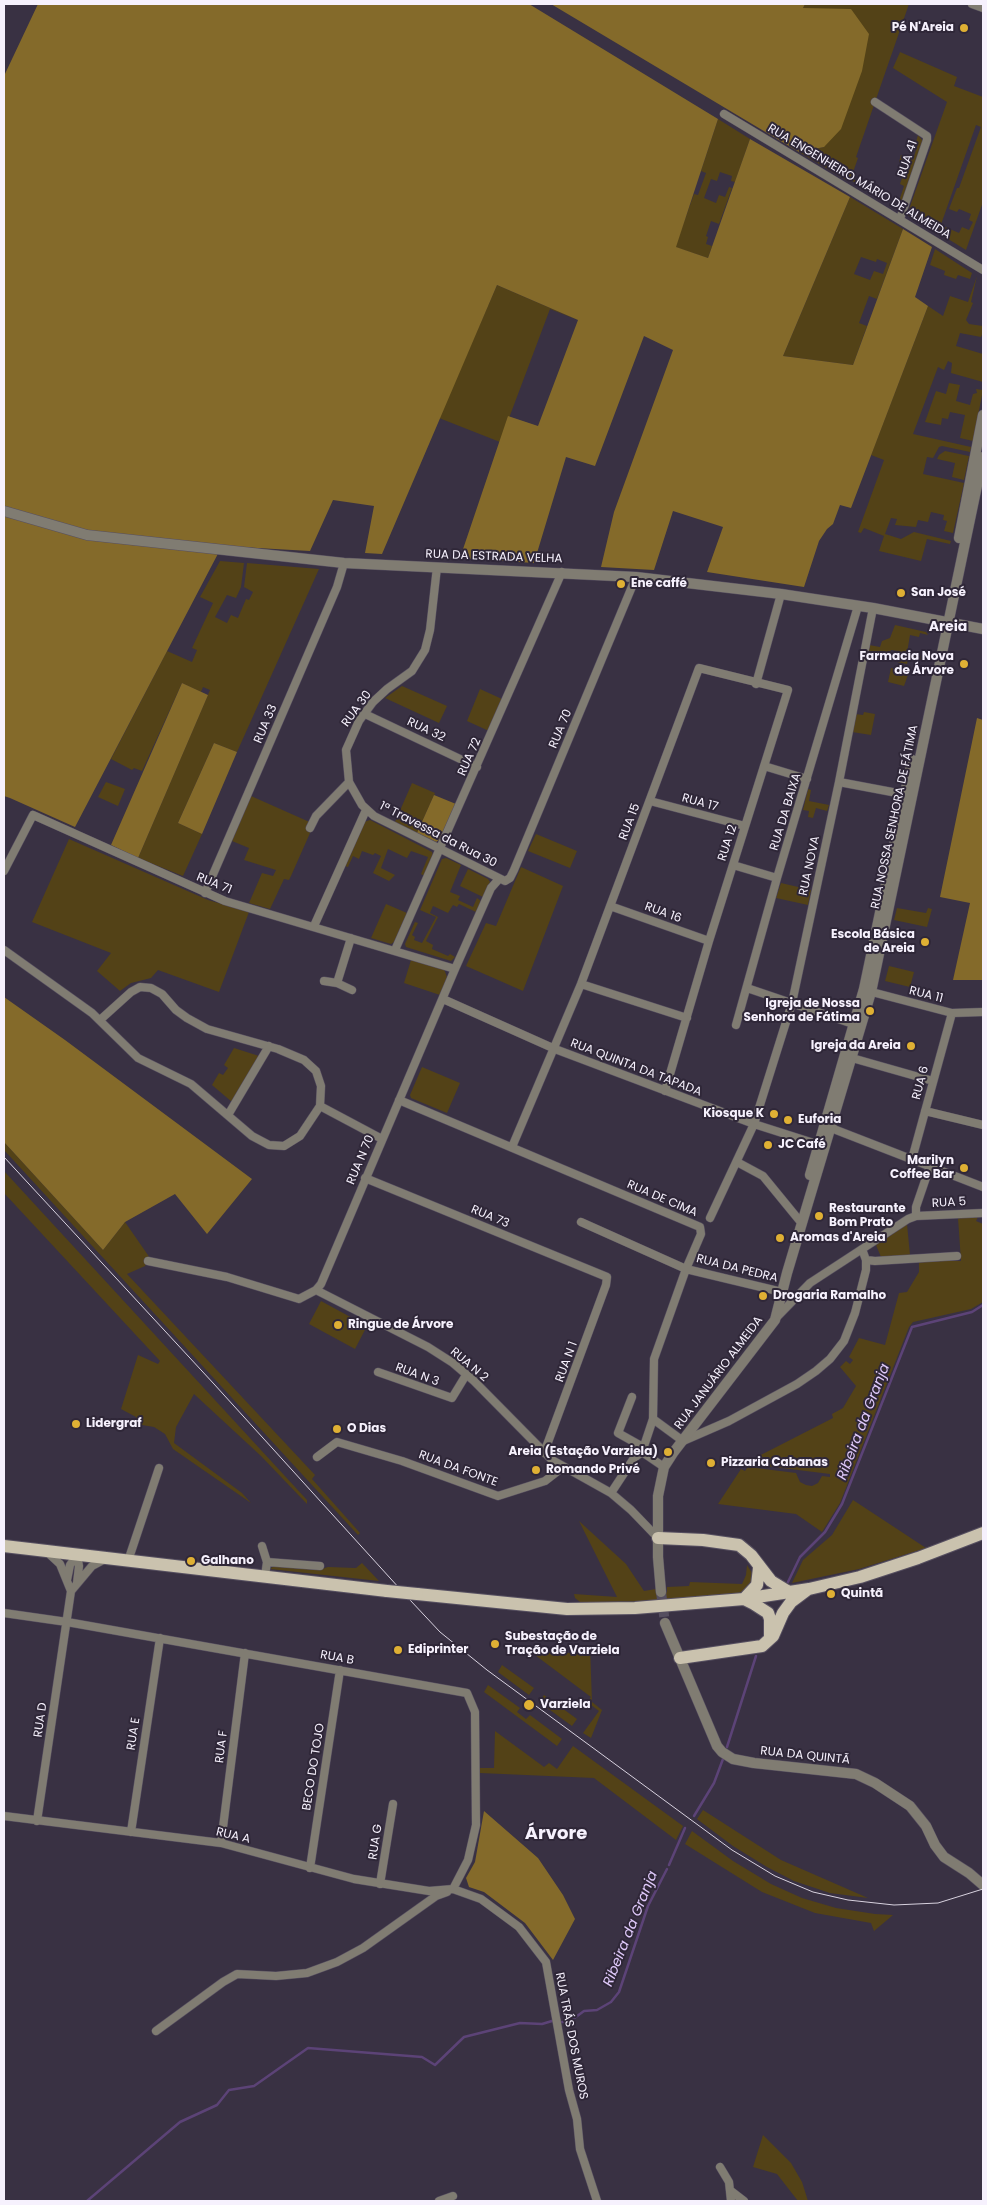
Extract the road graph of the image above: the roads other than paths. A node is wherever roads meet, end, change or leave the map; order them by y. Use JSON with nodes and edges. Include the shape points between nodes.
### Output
{"nodes":[{"id":1,"x":972,"y":4,"type":"edge"},
{"id":2,"x":983,"y":8,"type":"edge"},
{"id":3,"x":876,"y":102,"type":"dead end"},
{"id":4,"x":724,"y":114,"type":"dead end"},
{"id":5,"x":900,"y":219,"type":"junction"},
{"id":6,"x":983,"y":270,"type":"edge"},
{"id":7,"x":983,"y":415,"type":"edge"},
{"id":8,"x":983,"y":457,"type":"edge"},
{"id":9,"x":4,"y":511,"type":"edge"},
{"id":10,"x":344,"y":563,"type":"junction"},
{"id":11,"x":437,"y":567,"type":"junction"},
{"id":12,"x":562,"y":572,"type":"junction"},
{"id":13,"x":636,"y":577,"type":"junction"},
{"id":14,"x":782,"y":594,"type":"junction"},
{"id":15,"x":858,"y":606,"type":"junction"},
{"id":16,"x":873,"y":608,"type":"junction"},
{"id":17,"x":945,"y":623,"type":"junction"},
{"id":18,"x":983,"y":628,"type":"edge"},
{"id":19,"x":700,"y":668,"type":"joint"},
{"id":20,"x":756,"y":684,"type":"junction"},
{"id":21,"x":365,"y":714,"type":"junction"},
{"id":22,"x":764,"y":766,"type":"junction"},
{"id":23,"x":478,"y":767,"type":"junction"},
{"id":24,"x":807,"y":779,"type":"junction"},
{"id":25,"x":348,"y":782,"type":"junction"},
{"id":26,"x":839,"y":782,"type":"junction"},
{"id":27,"x":908,"y":795,"type":"junction"},
{"id":28,"x":650,"y":801,"type":"junction"},
{"id":29,"x":366,"y":810,"type":"junction"},
{"id":30,"x":745,"y":826,"type":"junction"},
{"id":31,"x":310,"y":828,"type":"dead end"},
{"id":32,"x":440,"y":850,"type":"junction"},
{"id":33,"x":733,"y":865,"type":"junction"},
{"id":34,"x":4,"y":871,"type":"edge"},
{"id":35,"x":777,"y":878,"type":"junction"},
{"id":36,"x":499,"y":879,"type":"junction"},
{"id":37,"x":205,"y":893,"type":"junction"},
{"id":38,"x":610,"y":906,"type":"junction"},
{"id":39,"x":314,"y":926,"type":"junction"},
{"id":40,"x":351,"y":938,"type":"junction"},
{"id":41,"x":709,"y":941,"type":"junction"},
{"id":42,"x":4,"y":950,"type":"edge"},
{"id":43,"x":396,"y":950,"type":"junction"},
{"id":44,"x":455,"y":969,"type":"junction"},
{"id":45,"x":324,"y":981,"type":"dead end"},
{"id":46,"x":337,"y":983,"type":"junction"},
{"id":47,"x":580,"y":984,"type":"junction"},
{"id":48,"x":747,"y":988,"type":"junction"},
{"id":49,"x":352,"y":990,"type":"dead end"},
{"id":50,"x":868,"y":991,"type":"junction"},
{"id":51,"x":443,"y":999,"type":"junction"},
{"id":52,"x":792,"y":1003,"type":"junction"},
{"id":53,"x":983,"y":1012,"type":"edge"},
{"id":54,"x":952,"y":1013,"type":"junction"},
{"id":55,"x":687,"y":1018,"type":"junction"},
{"id":56,"x":100,"y":1020,"type":"junction"},
{"id":57,"x":736,"y":1025,"type":"dead end"},
{"id":58,"x":857,"y":1025,"type":"junction"},
{"id":59,"x":269,"y":1046,"type":"junction"},
{"id":60,"x":555,"y":1049,"type":"junction"},
{"id":61,"x":852,"y":1058,"type":"junction"},
{"id":62,"x":933,"y":1081,"type":"junction"},
{"id":63,"x":665,"y":1091,"type":"junction"},
{"id":64,"x":399,"y":1100,"type":"junction"},
{"id":65,"x":320,"y":1106,"type":"junction"},
{"id":66,"x":925,"y":1111,"type":"junction"},
{"id":67,"x":228,"y":1115,"type":"junction"},
{"id":68,"x":754,"y":1124,"type":"junction"},
{"id":69,"x":983,"y":1125,"type":"edge"},
{"id":70,"x":831,"y":1128,"type":"junction"},
{"id":71,"x":382,"y":1139,"type":"junction"},
{"id":72,"x":822,"y":1146,"type":"junction"},
{"id":73,"x":512,"y":1147,"type":"junction"},
{"id":74,"x":912,"y":1159,"type":"junction"},
{"id":75,"x":737,"y":1162,"type":"junction"},
{"id":76,"x":930,"y":1166,"type":"junction"},
{"id":77,"x":365,"y":1178,"type":"junction"},
{"id":78,"x":983,"y":1187,"type":"edge"},
{"id":79,"x":983,"y":1213,"type":"edge"},
{"id":80,"x":916,"y":1216,"type":"junction"},
{"id":81,"x":710,"y":1218,"type":"dead end"},
{"id":82,"x":799,"y":1220,"type":"junction"},
{"id":83,"x":581,"y":1222,"type":"dead end"},
{"id":84,"x":862,"y":1249,"type":"junction"},
{"id":85,"x":957,"y":1256,"type":"dead end"},
{"id":86,"x":866,"y":1260,"type":"junction"},
{"id":87,"x":148,"y":1261,"type":"dead end"},
{"id":88,"x":686,"y":1268,"type":"junction"},
{"id":89,"x":787,"y":1274,"type":"junction"},
{"id":90,"x":607,"y":1277,"type":"joint"},
{"id":91,"x":316,"y":1290,"type":"junction"},
{"id":92,"x":782,"y":1292,"type":"junction"},
{"id":93,"x":775,"y":1320,"type":"junction"},
{"id":94,"x":378,"y":1372,"type":"dead end"},
{"id":95,"x":466,"y":1375,"type":"junction"},
{"id":96,"x":632,"y":1397,"type":"dead end"},
{"id":97,"x":653,"y":1419,"type":"junction"},
{"id":98,"x":683,"y":1441,"type":"junction"},
{"id":99,"x":643,"y":1450,"type":"junction"},
{"id":100,"x":544,"y":1453,"type":"junction"},
{"id":101,"x":317,"y":1457,"type":"dead end"},
{"id":102,"x":563,"y":1467,"type":"junction"},
{"id":103,"x":664,"y":1467,"type":"junction"},
{"id":104,"x":159,"y":1468,"type":"dead end"},
{"id":105,"x":612,"y":1493,"type":"junction"},
{"id":106,"x":983,"y":1533,"type":"edge"},
{"id":107,"x":658,"y":1538,"type":"junction"},
{"id":108,"x":4,"y":1546,"type":"edge"},
{"id":109,"x":262,"y":1546,"type":"dead end"},
{"id":110,"x":46,"y":1551,"type":"junction"},
{"id":111,"x":77,"y":1555,"type":"junction"},
{"id":112,"x":106,"y":1558,"type":"junction"},
{"id":113,"x":128,"y":1560,"type":"junction"},
{"id":114,"x":267,"y":1562,"type":"junction"},
{"id":115,"x":320,"y":1566,"type":"dead end"},
{"id":116,"x":759,"y":1568,"type":"junction"},
{"id":117,"x":265,"y":1576,"type":"junction"},
{"id":118,"x":67,"y":1581,"type":"junction"},
{"id":119,"x":77,"y":1583,"type":"junction"},
{"id":120,"x":809,"y":1589,"type":"junction"},
{"id":121,"x":71,"y":1591,"type":"junction"},
{"id":122,"x":661,"y":1592,"type":"tunnel mouth"},
{"id":123,"x":789,"y":1592,"type":"junction"},
{"id":124,"x":744,"y":1599,"type":"junction"},
{"id":125,"x":4,"y":1613,"type":"edge"},
{"id":126,"x":67,"y":1622,"type":"junction"},
{"id":127,"x":665,"y":1623,"type":"tunnel mouth"},
{"id":128,"x":160,"y":1638,"type":"junction"},
{"id":129,"x":770,"y":1641,"type":"junction"},
{"id":130,"x":245,"y":1654,"type":"junction"},
{"id":131,"x":680,"y":1658,"type":"junction"},
{"id":132,"x":340,"y":1670,"type":"junction"},
{"id":133,"x":393,"y":1804,"type":"dead end"},
{"id":134,"x":4,"y":1816,"type":"edge"},
{"id":135,"x":37,"y":1821,"type":"junction"},
{"id":136,"x":131,"y":1832,"type":"junction"},
{"id":137,"x":222,"y":1843,"type":"junction"},
{"id":138,"x":310,"y":1868,"type":"junction"},
{"id":139,"x":380,"y":1884,"type":"junction"},
{"id":140,"x":983,"y":1885,"type":"edge"},
{"id":141,"x":453,"y":1889,"type":"junction"},
{"id":142,"x":156,"y":2031,"type":"dead end"},
{"id":143,"x":720,"y":2167,"type":"dead end"},
{"id":144,"x":731,"y":2191,"type":"junction"},
{"id":145,"x":453,"y":2196,"type":"dead end"},
{"id":146,"x":439,"y":2201,"type":"edge"},
{"id":147,"x":596,"y":2201,"type":"edge"},
{"id":148,"x":731,"y":2201,"type":"edge"},
{"id":149,"x":744,"y":2201,"type":"edge"}],
"edges":[{"from":1,"to":2,"type":"street"},
{"from":3,"to":5,"type":"street","name":"RUA 41","via":[[927,136]]},
{"from":4,"to":5,"type":"street","name":"RUA ENGENHEIRO MÁRIO DE ALMEIDA"},
{"from":5,"to":6,"type":"street","name":"RUA ENGENHEIRO MÁRIO DE ALMEIDA"},
{"from":7,"to":17,"type":"street"},
{"from":8,"to":17,"type":"street"},
{"from":9,"to":10,"type":"street","name":"RUA DA ESTRADA VELHA","via":[[87,535]]},
{"from":10,"to":11,"type":"street","name":"RUA DA ESTRADA VELHA"},
{"from":10,"to":37,"type":"street","name":"RUA 33","via":[[337,587]]},
{"from":11,"to":12,"type":"street","name":"RUA DA ESTRADA VELHA"},
{"from":11,"to":21,"type":"street","name":"RUA 30","via":[[425,650],[412,670],[387,689]]},
{"from":12,"to":13,"type":"street","name":"RUA DA ESTRADA VELHA"},
{"from":12,"to":23,"type":"street","name":"RUA 72"},
{"from":13,"to":14,"type":"street","name":"RUA DA ESTRADA VELHA"},
{"from":13,"to":36,"type":"street","name":"RUA 70","via":[[514,870],[510,878],[505,881]]},
{"from":14,"to":15,"type":"street","name":"RUA DA ESTRADA VELHA"},
{"from":14,"to":20,"type":"street"},
{"from":15,"to":16,"type":"street","name":"RUA DA ESTRADA VELHA"},
{"from":15,"to":24,"type":"street","name":"RUA DA BAIXA"},
{"from":16,"to":17,"type":"street","name":"RUA DA ESTRADA VELHA"},
{"from":16,"to":26,"type":"street","name":"RUA NOVA"},
{"from":17,"to":18,"type":"street","name":"RUA DA ESTRADA VELHA"},
{"from":17,"to":27,"type":"street","name":"RUA NOSSA SENHORA DE FÁTIMA"},
{"from":19,"to":20,"type":"street","name":"RUA 12"},
{"from":19,"to":28,"type":"street","name":"RUA 15"},
{"from":20,"to":22,"type":"street","name":"RUA 12","via":[[788,690]]},
{"from":21,"to":23,"type":"street","name":"RUA 32"},
{"from":21,"to":25,"type":"street","name":"RUA 30","via":[[352,733],[346,750]]},
{"from":22,"to":24,"type":"street"},
{"from":22,"to":30,"type":"street","name":"RUA 12"},
{"from":23,"to":32,"type":"street","name":"RUA 72"},
{"from":24,"to":35,"type":"street","name":"RUA DA BAIXA"},
{"from":25,"to":29,"type":"street","name":"RUA 30"},
{"from":25,"to":31,"type":"street","via":[[316,816]]},
{"from":26,"to":27,"type":"street"},
{"from":26,"to":52,"type":"street","name":"RUA NOVA"},
{"from":27,"to":50,"type":"street","name":"RUA NOSSA SENHORA DE FÁTIMA"},
{"from":28,"to":30,"type":"street","name":"RUA 17"},
{"from":28,"to":38,"type":"street","name":"RUA 15"},
{"from":29,"to":32,"type":"street","name":"1ª Travessa da Rua 30"},
{"from":29,"to":39,"type":"street"},
{"from":30,"to":33,"type":"street","name":"RUA 12"},
{"from":32,"to":36,"type":"street","name":"1ª Travessa da Rua 30"},
{"from":32,"to":43,"type":"street","name":"RUA 72"},
{"from":33,"to":35,"type":"street"},
{"from":33,"to":41,"type":"street","name":"RUA 12"},
{"from":34,"to":37,"type":"street","name":"RUA 71","via":[[33,815]]},
{"from":35,"to":48,"type":"street","name":"RUA DA BAIXA"},
{"from":36,"to":44,"type":"street","name":"RUA N 70","via":[[491,888]]},
{"from":37,"to":39,"type":"street","name":"RUA 71"},
{"from":38,"to":41,"type":"street","name":"RUA 16"},
{"from":38,"to":47,"type":"street","name":"RUA 15"},
{"from":39,"to":40,"type":"street","name":"RUA 71"},
{"from":40,"to":43,"type":"street","name":"RUA 71"},
{"from":40,"to":46,"type":"street"},
{"from":41,"to":55,"type":"street","name":"RUA 12"},
{"from":42,"to":56,"type":"street"},
{"from":43,"to":44,"type":"street","name":"RUA 71"},
{"from":44,"to":51,"type":"street","name":"RUA N 70"},
{"from":45,"to":46,"type":"street"},
{"from":46,"to":49,"type":"street"},
{"from":47,"to":55,"type":"street"},
{"from":47,"to":60,"type":"street","name":"RUA 15"},
{"from":48,"to":52,"type":"street"},
{"from":48,"to":57,"type":"street","name":"RUA DA BAIXA"},
{"from":50,"to":54,"type":"street","name":"RUA 11"},
{"from":50,"to":58,"type":"street","name":"RUA NOSSA SENHORA DE FÁTIMA"},
{"from":51,"to":60,"type":"street","name":"RUA QUINTA DA TAPADA"},
{"from":51,"to":64,"type":"street","name":"RUA N 70"},
{"from":52,"to":58,"type":"street"},
{"from":52,"to":68,"type":"street","name":"RUA NOVA"},
{"from":53,"to":54,"type":"street","name":"RUA 11"},
{"from":54,"to":62,"type":"street","name":"RUA 6"},
{"from":55,"to":63,"type":"street","name":"RUA 12"},
{"from":56,"to":59,"type":"street","via":[[131,992],[140,987],[151,988],[197,1024]]},
{"from":56,"to":67,"type":"street","via":[[138,1058],[191,1084]]},
{"from":58,"to":61,"type":"street","name":"RUA NOSSA SENHORA DE FÁTIMA"},
{"from":58,"to":72,"type":"street","name":"RUA NOSSA SENHORA DE FÁTIMA"},
{"from":59,"to":65,"type":"street","via":[[312,1065],[321,1086]]},
{"from":59,"to":67,"type":"street"},
{"from":60,"to":63,"type":"street","name":"RUA QUINTA DA TAPADA"},
{"from":60,"to":73,"type":"street","name":"RUA 15"},
{"from":61,"to":62,"type":"street"},
{"from":61,"to":70,"type":"street","name":"RUA NOSSA SENHORA DE FÁTIMA"},
{"from":62,"to":66,"type":"street","name":"RUA 6"},
{"from":63,"to":68,"type":"street","name":"RUA QUINTA DA TAPADA"},
{"from":64,"to":71,"type":"street","name":"RUA N 70"},
{"from":64,"to":73,"type":"street","name":"RUA DE CIMA"},
{"from":65,"to":67,"type":"street","via":[[300,1136],[277,1147],[252,1136]]},
{"from":65,"to":71,"type":"street"},
{"from":66,"to":69,"type":"street"},
{"from":66,"to":74,"type":"street","name":"RUA 6"},
{"from":68,"to":72,"type":"street","name":"RUA QUINTA DA TAPADA"},
{"from":68,"to":75,"type":"street","name":"RUA NOVA"},
{"from":70,"to":72,"type":"street","name":"RUA NOSSA SENHORA DE FÁTIMA"},
{"from":70,"to":74,"type":"street"},
{"from":71,"to":77,"type":"street","name":"RUA N 70"},
{"from":72,"to":82,"type":"street","name":"RUA NOSSA SENHORA DE FÁTIMA"},
{"from":72,"to":89,"type":"street","name":"RUA NOSSA SENHORA DE FÁTIMA"},
{"from":73,"to":88,"type":"street","name":"RUA DE CIMA","via":[[700,1227],[701,1234]]},
{"from":74,"to":76,"type":"street"},
{"from":75,"to":81,"type":"street","name":"RUA NOVA"},
{"from":75,"to":82,"type":"street","via":[[763,1176]]},
{"from":76,"to":78,"type":"street"},
{"from":76,"to":80,"type":"street"},
{"from":77,"to":90,"type":"street","name":"RUA 73"},
{"from":77,"to":91,"type":"street","name":"RUA N 70"},
{"from":79,"to":80,"type":"street","name":"RUA 5"},
{"from":80,"to":84,"type":"street"},
{"from":82,"to":89,"type":"street","name":"RUA NOSSA SENHORA DE FÁTIMA"},
{"from":83,"to":88,"type":"street","name":"RUA DA PEDRA"},
{"from":84,"to":86,"type":"street"},
{"from":84,"to":93,"type":"street","via":[[810,1283]]},
{"from":85,"to":86,"type":"street"},
{"from":86,"to":98,"type":"street","via":[[855,1313],[844,1341],[830,1359],[778,1394]]},
{"from":87,"to":91,"type":"street","via":[[227,1277],[299,1299]]},
{"from":88,"to":92,"type":"street","name":"RUA DA PEDRA"},
{"from":88,"to":97,"type":"street","name":"RUA DE CIMA","via":[[654,1359]]},
{"from":89,"to":92,"type":"street","name":"RUA NOSSA SENHORA DE FÁTIMA"},
{"from":90,"to":100,"type":"street","name":"RUA N 1"},
{"from":91,"to":95,"type":"street","name":"RUA N 2","via":[[428,1348]]},
{"from":92,"to":93,"type":"street","name":"RUA NOSSA SENHORA DE FÁTIMA"},
{"from":93,"to":98,"type":"street","name":"RUA JANUÁRIO ALMEIDA"},
{"from":94,"to":95,"type":"street","name":"RUA N 3","via":[[452,1398]]},
{"from":95,"to":100,"type":"street","name":"RUA N 2"},
{"from":96,"to":99,"type":"street","via":[[618,1433]]},
{"from":97,"to":98,"type":"street","name":"RUA JANUÁRIO ALMEIDA"},
{"from":97,"to":99,"type":"street","name":"RUA DE CIMA"},
{"from":98,"to":103,"type":"street","name":"RUA JANUÁRIO ALMEIDA"},
{"from":99,"to":103,"type":"street"},
{"from":99,"to":105,"type":"street","name":"RUA DE CIMA","via":[[634,1458]]},
{"from":100,"to":102,"type":"street","name":"RUA N 2"},
{"from":101,"to":102,"type":"street","name":"RUA DA FONTE","via":[[337,1442],[402,1461],[498,1496],[545,1481]]},
{"from":102,"to":105,"type":"street"},
{"from":103,"to":107,"type":"street","name":"RUA JANUÁRIO ALMEIDA","via":[[658,1496]]},
{"from":104,"to":113,"type":"street"},
{"from":105,"to":107,"type":"street"},
{"from":106,"to":120,"type":"main road","via":[[877,1572]]},
{"from":107,"to":116,"type":"main road","via":[[738,1545],[751,1555]]},
{"from":107,"to":122,"type":"street"},
{"from":108,"to":110,"type":"main road"},
{"from":109,"to":114,"type":"street"},
{"from":110,"to":111,"type":"main road"},
{"from":110,"to":118,"type":"street","via":[[60,1564]]},
{"from":111,"to":112,"type":"main road"},
{"from":111,"to":118,"type":"street","via":[[70,1565]]},
{"from":111,"to":119,"type":"street"},
{"from":112,"to":113,"type":"main road"},
{"from":112,"to":119,"type":"street","via":[[92,1566]]},
{"from":113,"to":117,"type":"main road"},
{"from":114,"to":115,"type":"street"},
{"from":114,"to":117,"type":"street"},
{"from":116,"to":123,"type":"main road","via":[[771,1581]]},
{"from":116,"to":124,"type":"main road","via":[[757,1585]]},
{"from":117,"to":124,"type":"main road","bridge":true,"via":[[567,1609],[635,1608]]},
{"from":118,"to":121,"type":"street"},
{"from":119,"to":121,"type":"street"},
{"from":120,"to":123,"type":"main road"},
{"from":120,"to":129,"type":"main road","via":[[791,1602]]},
{"from":121,"to":126,"type":"street","name":"RUA D"},
{"from":123,"to":124,"type":"main road"},
{"from":124,"to":129,"type":"main road","via":[[768,1613]]},
{"from":125,"to":126,"type":"street","name":"RUA B"},
{"from":126,"to":128,"type":"street","name":"RUA B"},
{"from":126,"to":135,"type":"street","name":"RUA D"},
{"from":127,"to":131,"type":"street","name":"RUA DA QUINTÃ"},
{"from":128,"to":130,"type":"street","name":"RUA B"},
{"from":128,"to":136,"type":"street","name":"RUA E"},
{"from":129,"to":131,"type":"main road","via":[[755,1648]]},
{"from":130,"to":132,"type":"street","name":"RUA B"},
{"from":130,"to":137,"type":"street","name":"RUA F"},
{"from":131,"to":140,"type":"street","name":"RUA DA QUINTÃ","via":[[722,1752],[733,1759],[754,1763],[856,1774],[875,1783],[910,1806],[944,1857]]},
{"from":132,"to":138,"type":"street","name":"BECO DO TOJO"},
{"from":132,"to":141,"type":"street","name":"RUA B","via":[[467,1693],[476,1712],[476,1825],[468,1860]]},
{"from":133,"to":139,"type":"street","name":"RUA G"},
{"from":134,"to":135,"type":"street","name":"RUA A"},
{"from":135,"to":136,"type":"street","name":"RUA A"},
{"from":136,"to":137,"type":"street","name":"RUA A"},
{"from":137,"to":138,"type":"street","name":"RUA A"},
{"from":138,"to":139,"type":"street","name":"RUA A"},
{"from":139,"to":141,"type":"street","name":"RUA A","via":[[429,1892]]},
{"from":141,"to":142,"type":"street","via":[[436,1896],[363,1948],[337,1962],[307,1973],[276,1976],[237,1974]]},
{"from":141,"to":147,"type":"street","name":"RUA TRÁS DOS MUROS","via":[[481,1899],[519,1927],[546,1962],[580,2149]]},
{"from":143,"to":144,"type":"street"},
{"from":144,"to":148,"type":"street"},
{"from":144,"to":149,"type":"street"},
{"from":145,"to":146,"type":"street"}]}
